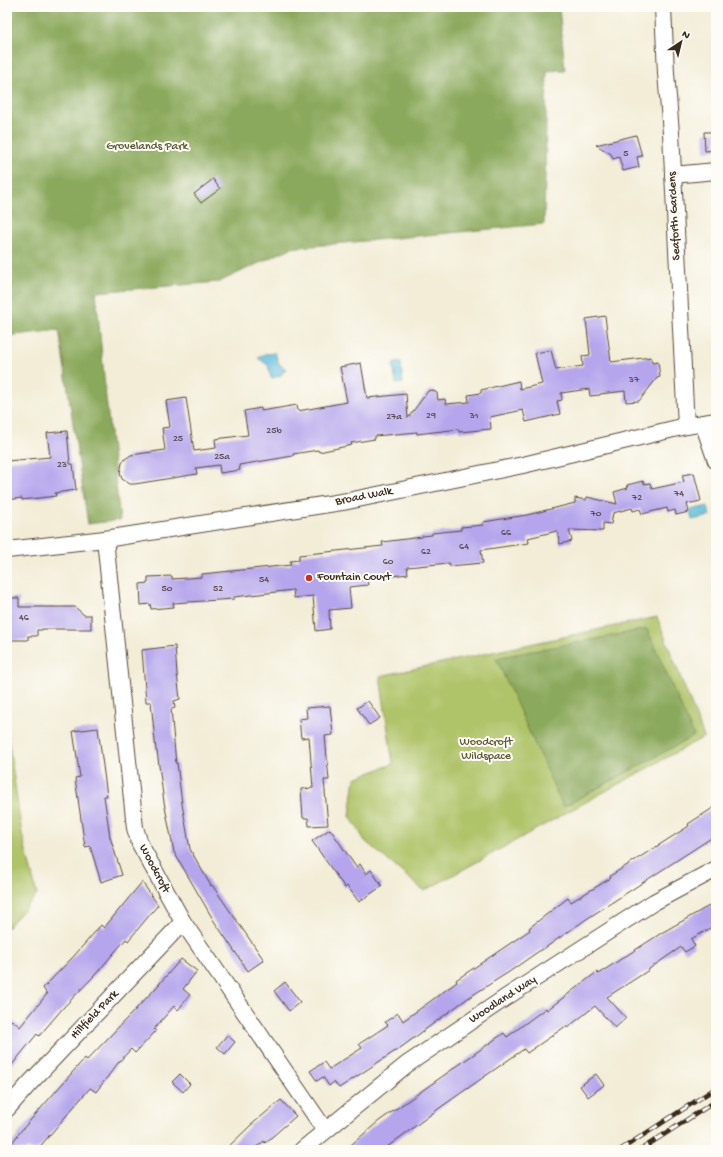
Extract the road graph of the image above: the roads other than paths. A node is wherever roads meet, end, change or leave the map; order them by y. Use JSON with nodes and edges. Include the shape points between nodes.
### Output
{"nodes":[{"id":1,"x":663,"y":7,"type":"edge"},
{"id":2,"x":716,"y":171,"type":"edge"},
{"id":3,"x":673,"y":175,"type":"junction"},
{"id":4,"x":709,"y":422,"type":"edge"},
{"id":5,"x":686,"y":426,"type":"junction"},
{"id":6,"x":716,"y":461,"type":"edge"},
{"id":7,"x":105,"y":539,"type":"junction"},
{"id":8,"x":7,"y":550,"type":"edge"},
{"id":9,"x":716,"y":869,"type":"edge"},
{"id":10,"x":183,"y":922,"type":"junction"},
{"id":11,"x":7,"y":1109,"type":"edge"},
{"id":12,"x":325,"y":1130,"type":"junction"},
{"id":13,"x":302,"y":1150,"type":"edge"}],
"edges":[{"from":1,"to":3,"type":"street","name":"Seaforth Gardens"},
{"from":2,"to":3,"type":"street"},
{"from":3,"to":5,"type":"street","name":"Seaforth Gardens"},
{"from":4,"to":5,"type":"street","name":"Broad Walk"},
{"from":4,"to":6,"type":"street"},
{"from":5,"to":7,"type":"street","name":"Broad Walk","via":[[523,465],[348,501]]},
{"from":7,"to":8,"type":"street","name":"Broad Walk"},
{"from":7,"to":10,"type":"street","name":"Woodcroft","via":[[135,828],[140,844]]},
{"from":9,"to":12,"type":"street","name":"Woodland Way","via":[[654,902],[508,996],[406,1065]]},
{"from":10,"to":11,"type":"street","name":"Hillfield Park"},
{"from":10,"to":12,"type":"street","name":"Woodcroft"},
{"from":12,"to":13,"type":"street","name":"Woodland Way"}]}
